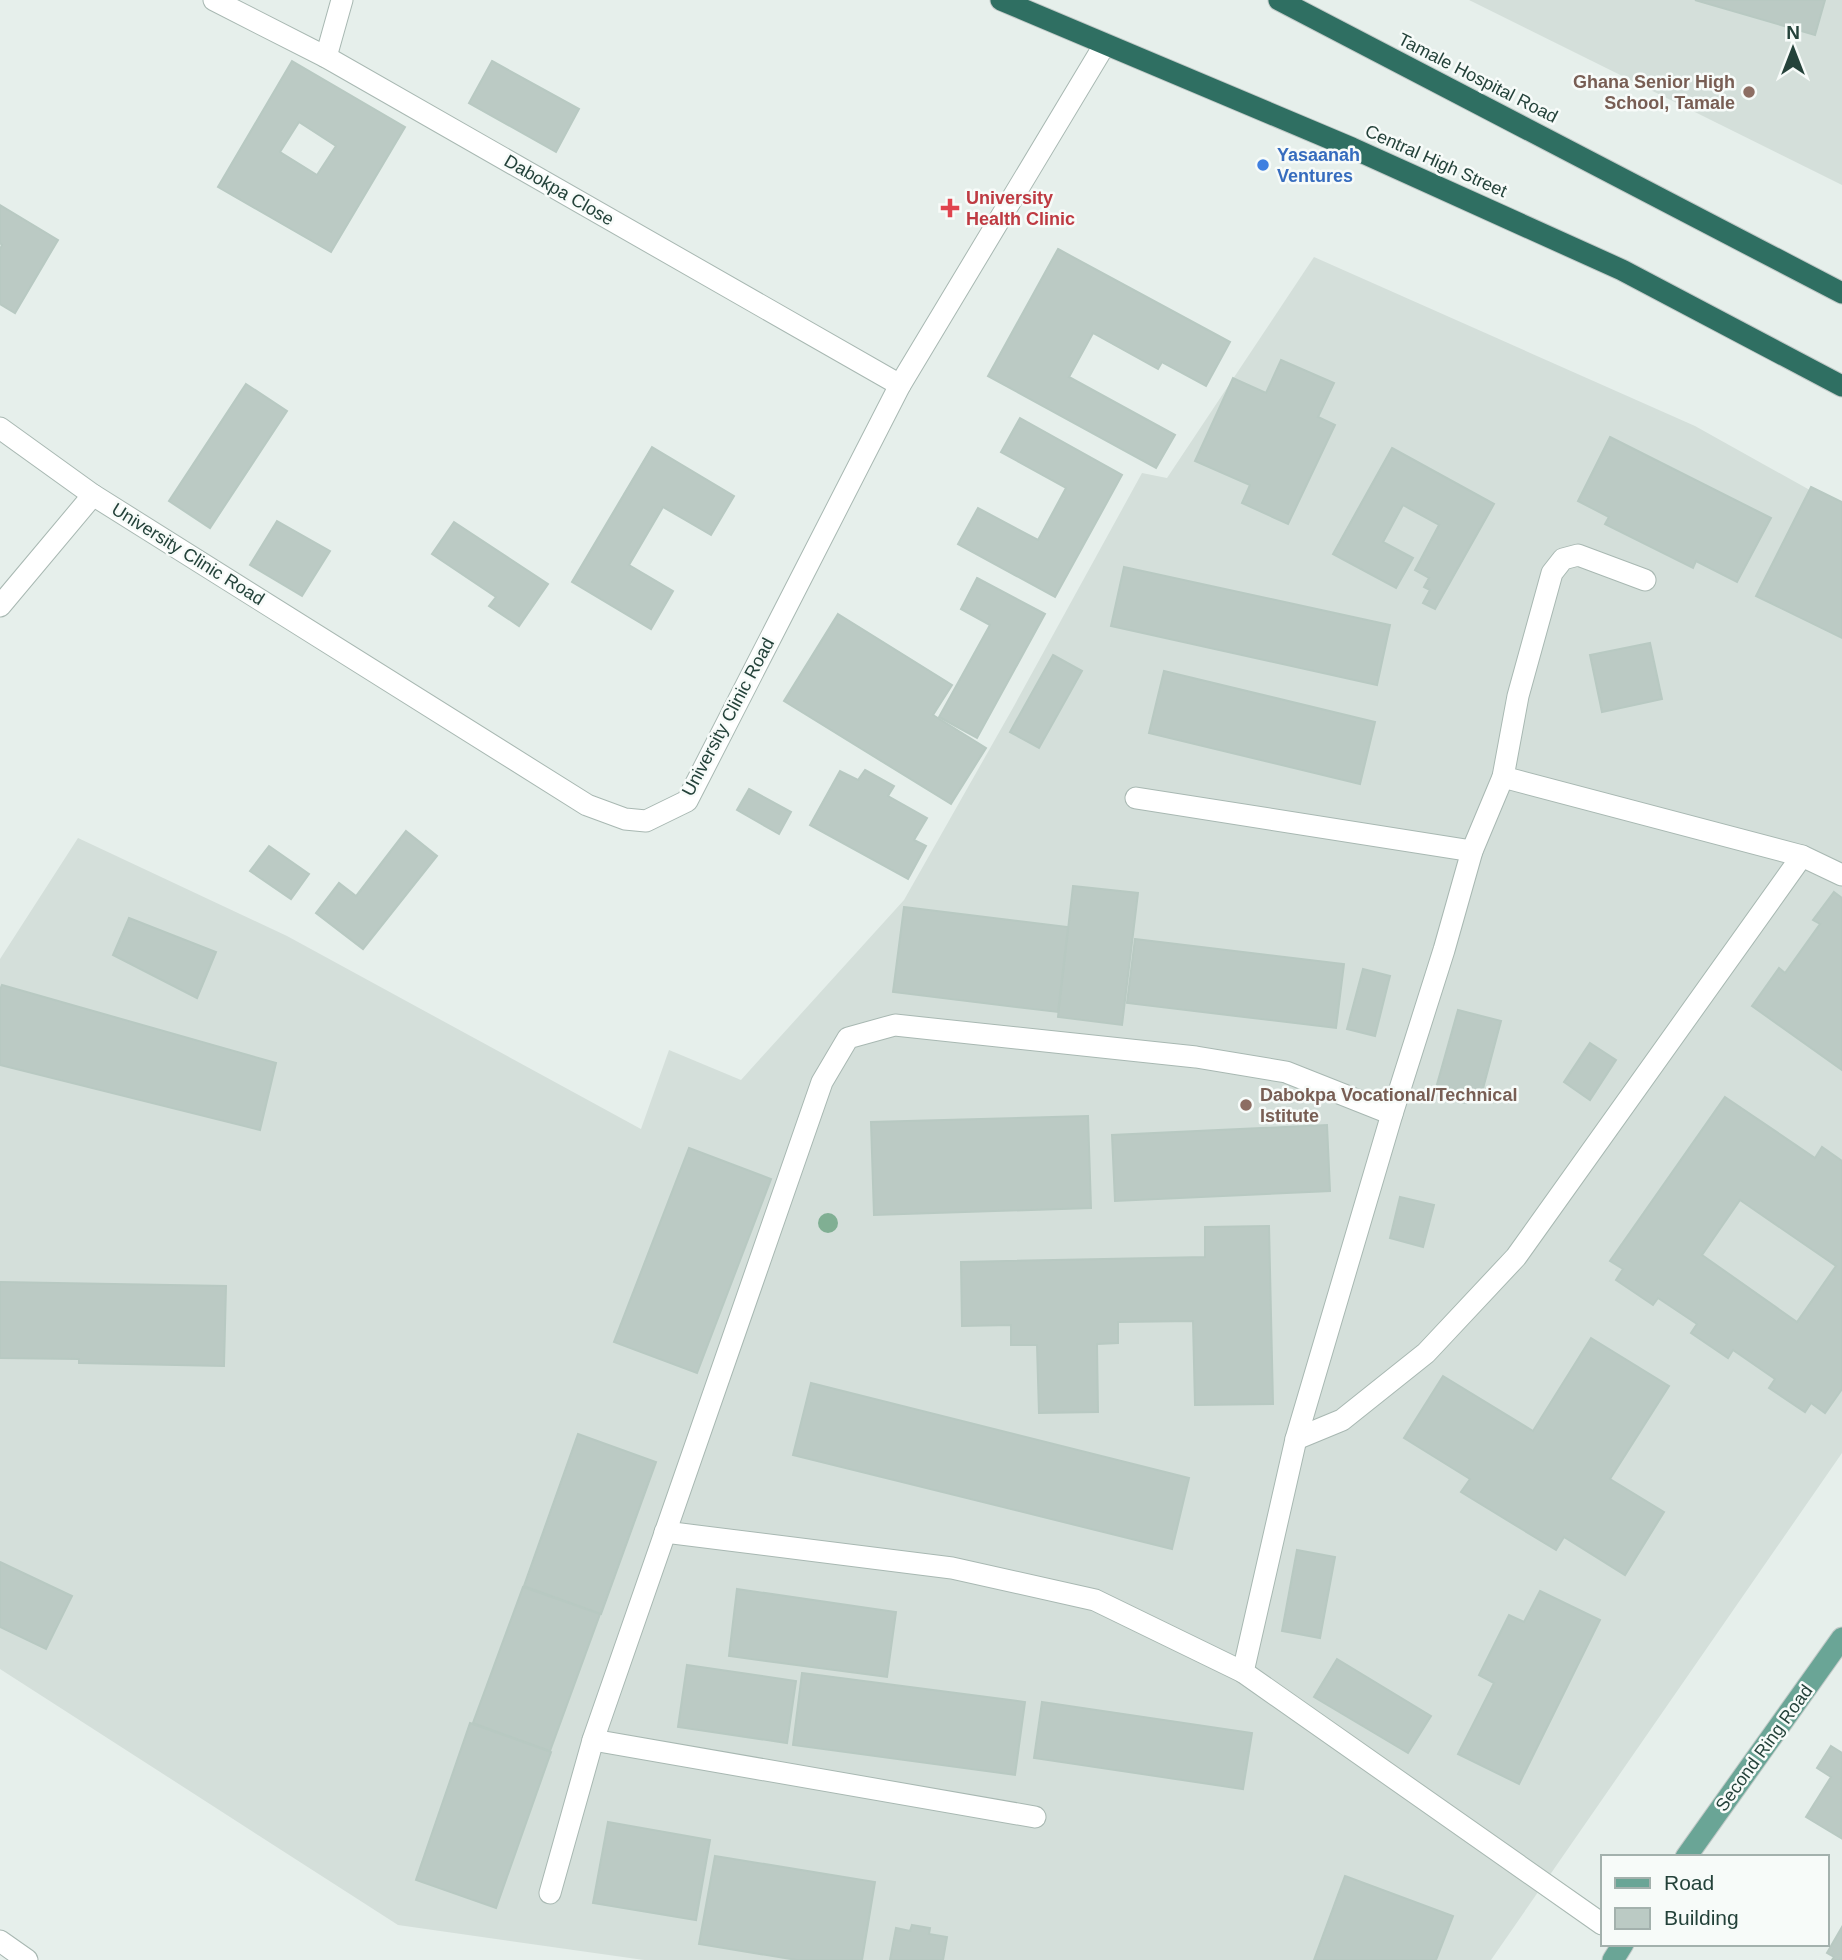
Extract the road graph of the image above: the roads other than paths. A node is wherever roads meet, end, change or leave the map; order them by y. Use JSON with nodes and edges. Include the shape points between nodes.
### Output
{"nodes":[{"id":1,"x":214,"y":0,"type":"edge"},
{"id":2,"x":342,"y":0,"type":"edge"},
{"id":3,"x":1001,"y":0,"type":"edge"},
{"id":4,"x":1279,"y":0,"type":"edge"},
{"id":5,"x":1105,"y":44,"type":"junction"},
{"id":6,"x":326,"y":57,"type":"junction"},
{"id":7,"x":1842,"y":293,"type":"edge"},
{"id":8,"x":900,"y":385,"type":"junction"},
{"id":9,"x":1842,"y":386,"type":"edge"},
{"id":10,"x":0,"y":428,"type":"edge"},
{"id":11,"x":93,"y":495,"type":"junction"},
{"id":12,"x":1645,"y":580,"type":"dead end"},
{"id":13,"x":0,"y":606,"type":"edge"},
{"id":14,"x":1503,"y":777,"type":"junction"},
{"id":15,"x":1136,"y":798,"type":"dead end"},
{"id":16,"x":1472,"y":851,"type":"junction"},
{"id":17,"x":1802,"y":856,"type":"junction"},
{"id":18,"x":1842,"y":875,"type":"edge"},
{"id":19,"x":1392,"y":1114,"type":"junction"},
{"id":20,"x":1296,"y":1439,"type":"junction"},
{"id":21,"x":665,"y":1532,"type":"junction"},
{"id":22,"x":1842,"y":1639,"type":"edge"},
{"id":23,"x":1243,"y":1672,"type":"junction"},
{"id":24,"x":593,"y":1740,"type":"junction"},
{"id":25,"x":1035,"y":1817,"type":"dead end"},
{"id":26,"x":1687,"y":1855,"type":"edge"},
{"id":27,"x":550,"y":1893,"type":"dead end"},
{"id":28,"x":1601,"y":1923,"type":"edge"},
{"id":29,"x":0,"y":1941,"type":"edge"},
{"id":30,"x":27,"y":1960,"type":"edge"}],
"edges":[{"from":1,"to":6,"type":"street","name":"Dabokpa Close"},
{"from":2,"to":6,"type":"street"},
{"from":3,"to":5,"type":"highway","name":"Central High Street"},
{"from":4,"to":7,"type":"highway","name":"Tamale Hospital Road"},
{"from":5,"to":8,"type":"street","name":"University Clinic Road"},
{"from":5,"to":9,"type":"highway","name":"Central High Street","via":[[1352,148],[1622,270]]},
{"from":6,"to":8,"type":"street","name":"Dabokpa Close"},
{"from":8,"to":11,"type":"street","name":"University Clinic Road","via":[[687,801],[646,821],[625,819],[587,805]]},
{"from":10,"to":11,"type":"street","name":"University Clinic Road"},
{"from":11,"to":13,"type":"street"},
{"from":12,"to":14,"type":"street","via":[[1578,555],[1563,559],[1552,573],[1518,696]]},
{"from":14,"to":16,"type":"street"},
{"from":14,"to":17,"type":"street"},
{"from":15,"to":16,"type":"street"},
{"from":16,"to":19,"type":"street"},
{"from":17,"to":18,"type":"street"},
{"from":17,"to":20,"type":"street","via":[[1516,1257],[1426,1353],[1342,1420]]},
{"from":19,"to":20,"type":"street"},
{"from":19,"to":21,"type":"street","via":[[1286,1072],[1196,1057],[895,1025],[848,1038],[822,1082]]},
{"from":20,"to":23,"type":"street"},
{"from":21,"to":23,"type":"street","via":[[952,1568],[1095,1600]]},
{"from":21,"to":24,"type":"street"},
{"from":22,"to":26,"type":"main road","name":"Second Ring Road"},
{"from":23,"to":28,"type":"street"},
{"from":24,"to":25,"type":"street"},
{"from":24,"to":27,"type":"street"},
{"from":29,"to":30,"type":"street"}]}
